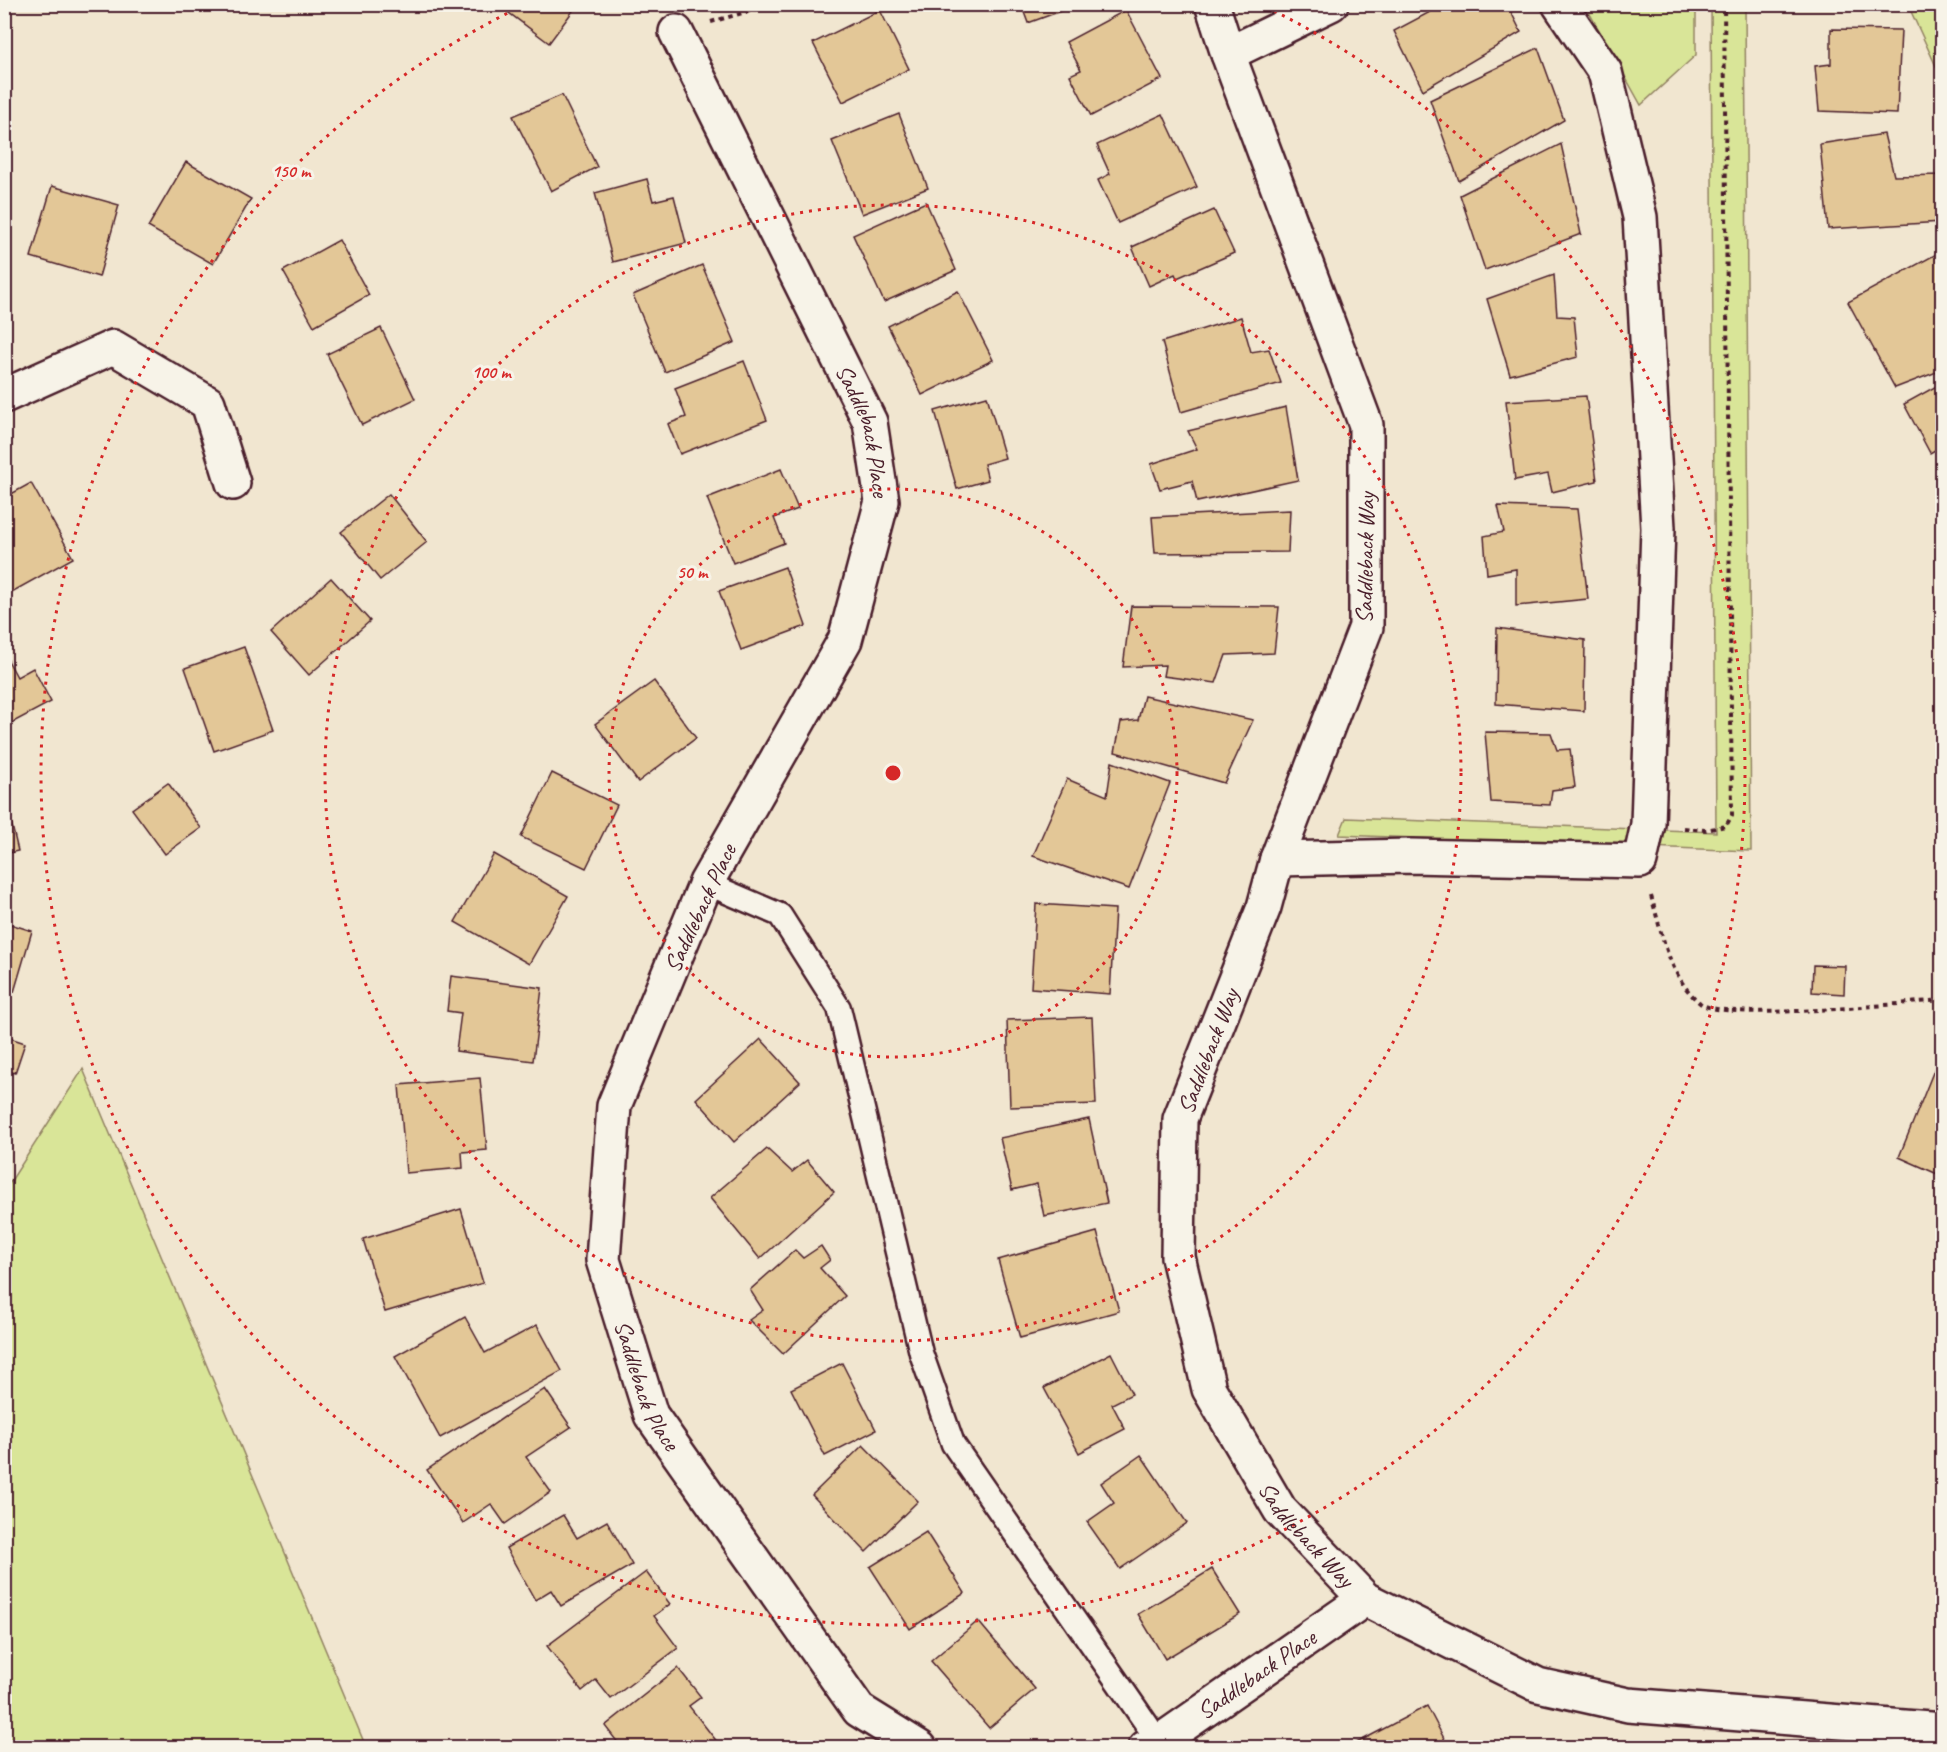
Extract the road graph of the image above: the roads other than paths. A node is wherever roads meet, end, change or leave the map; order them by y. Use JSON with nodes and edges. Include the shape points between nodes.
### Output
{"nodes":[{"id":1,"x":1212,"y":4,"type":"edge"},
{"id":2,"x":1331,"y":4,"type":"edge"},
{"id":3,"x":1559,"y":4,"type":"edge"},
{"id":4,"x":676,"y":32,"type":"road end"},
{"id":5,"x":1228,"y":54,"type":"junction"},
{"id":6,"x":4,"y":396,"type":"edge"},
{"id":7,"x":233,"y":483,"type":"dead end"},
{"id":8,"x":1277,"y":859,"type":"junction"},
{"id":9,"x":706,"y":883,"type":"junction"},
{"id":10,"x":1365,"y":1599,"type":"junction"},
{"id":11,"x":1942,"y":1730,"type":"edge"},
{"id":12,"x":1152,"y":1745,"type":"edge"},
{"id":13,"x":920,"y":1748,"type":"edge"}],
"edges":[{"from":1,"to":5,"type":"street","name":"Saddleback Way"},
{"from":2,"to":5,"type":"street"},
{"from":3,"to":8,"type":"street","via":[[1605,72],[1640,217],[1658,528],[1648,824],[1640,861],[1423,856]]},
{"from":4,"to":9,"type":"street","name":"Saddleback Place","via":[[870,422],[882,501],[845,640]]},
{"from":5,"to":8,"type":"street","name":"Saddleback Way","via":[[1366,425],[1366,627]]},
{"from":6,"to":7,"type":"street","via":[[113,347],[208,403]]},
{"from":8,"to":10,"type":"street","name":"Saddleback Way","via":[[1264,907],[1180,1119],[1178,1257],[1209,1389],[1280,1510]]},
{"from":9,"to":12,"type":"lane","via":[[780,915],[839,1008],[921,1353],[953,1444]]},
{"from":9,"to":13,"type":"street","name":"Saddleback Place","via":[[614,1106],[603,1260],[651,1414],[859,1710]]},
{"from":10,"to":11,"type":"street","name":"Saddleback Way","via":[[1538,1684],[1628,1706]]},
{"from":10,"to":12,"type":"street","name":"Saddleback Place"}]}
